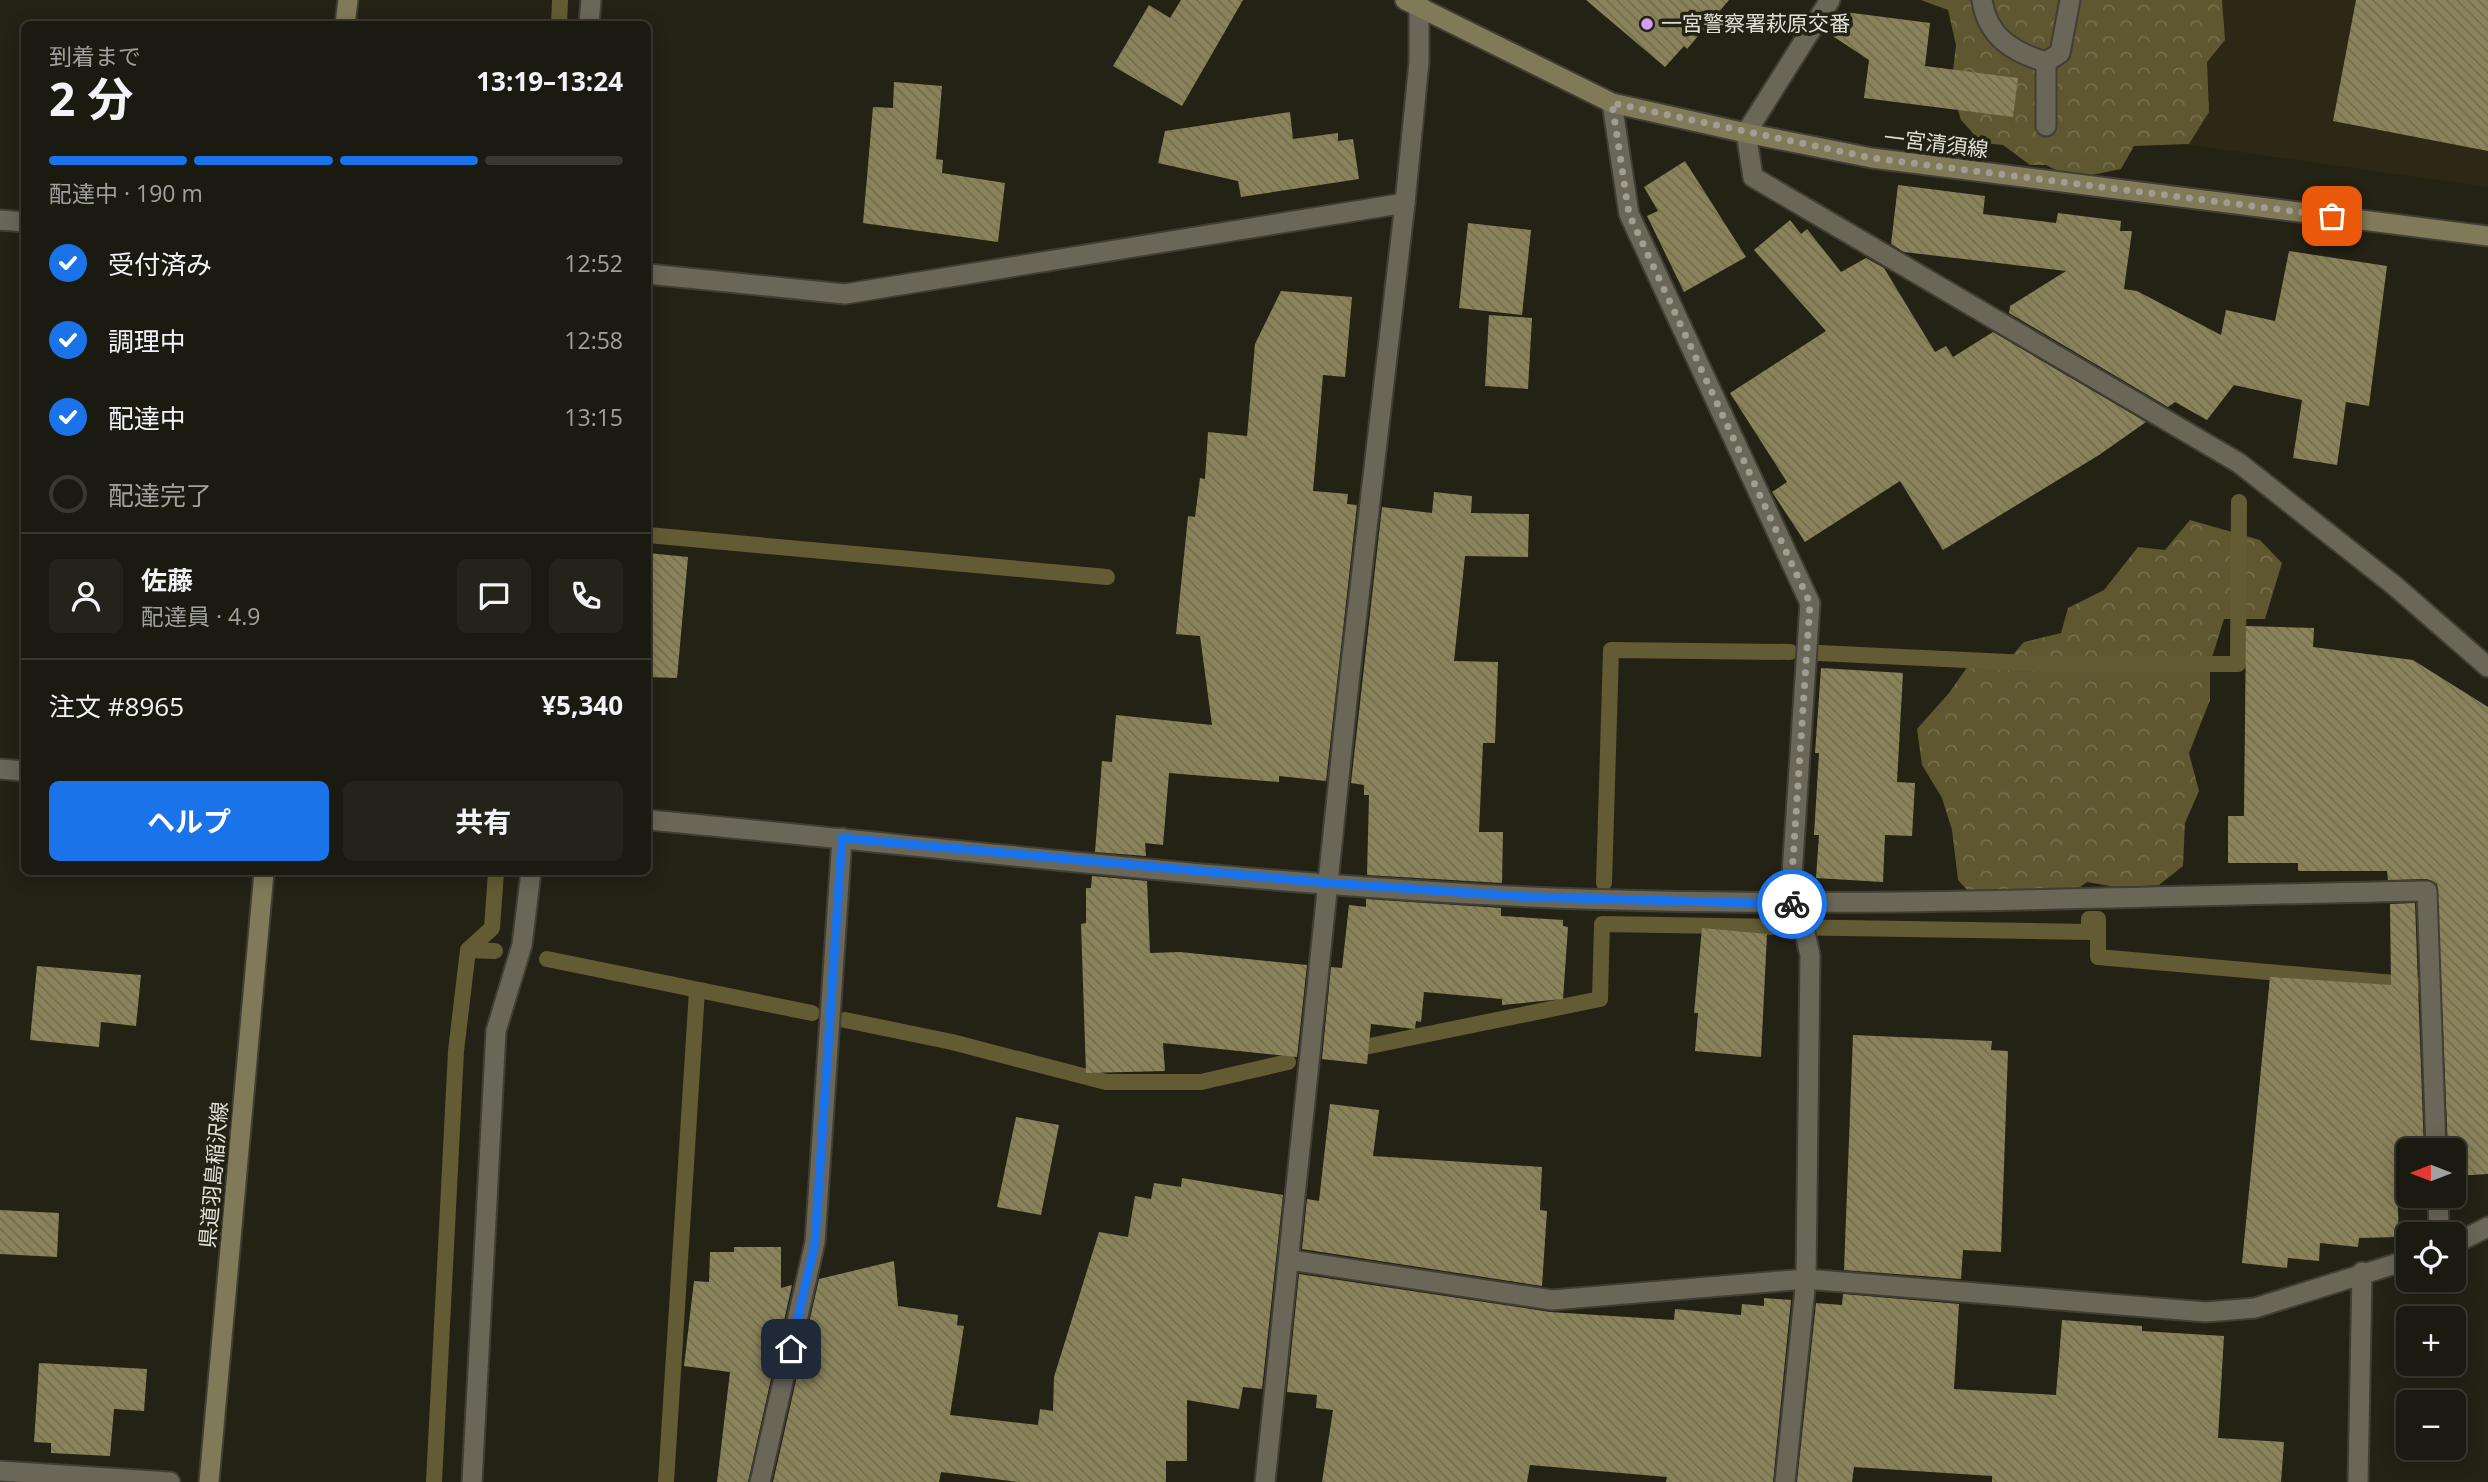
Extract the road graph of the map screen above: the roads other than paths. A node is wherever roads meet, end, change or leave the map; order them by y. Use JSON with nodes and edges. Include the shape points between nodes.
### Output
{"nodes":[{"id":1,"x":348,"y":0,"type":"edge"},
{"id":2,"x":591,"y":0,"type":"edge"},
{"id":3,"x":1830,"y":0,"type":"edge"},
{"id":4,"x":1982,"y":0,"type":"edge"},
{"id":5,"x":2070,"y":0,"type":"edge"},
{"id":6,"x":1415,"y":2,"type":"edge"},
{"id":7,"x":345,"y":21,"type":"edge"},
{"id":8,"x":589,"y":21,"type":"edge"},
{"id":9,"x":2046,"y":62,"type":"junction"},
{"id":10,"x":1612,"y":103,"type":"junction"},
{"id":11,"x":2046,"y":126,"type":"dead end"},
{"id":12,"x":1746,"y":133,"type":"junction"},
{"id":13,"x":1405,"y":203,"type":"junction"},
{"id":14,"x":0,"y":220,"type":"edge"},
{"id":15,"x":21,"y":222,"type":"edge"},
{"id":16,"x":2488,"y":236,"type":"edge"},
{"id":17,"x":651,"y":274,"type":"edge"},
{"id":18,"x":2488,"y":667,"type":"edge"},
{"id":19,"x":0,"y":769,"type":"edge"},
{"id":20,"x":21,"y":771,"type":"edge"},
{"id":21,"x":651,"y":820,"type":"edge"},
{"id":22,"x":842,"y":838,"type":"junction"},
{"id":23,"x":264,"y":875,"type":"edge"},
{"id":24,"x":531,"y":875,"type":"edge"},
{"id":25,"x":1328,"y":883,"type":"junction"},
{"id":26,"x":1799,"y":904,"type":"junction"},
{"id":27,"x":2436,"y":1138,"type":"edge"},
{"id":28,"x":2488,"y":1227,"type":"edge"},
{"id":29,"x":2466,"y":1238,"type":"edge"},
{"id":30,"x":1290,"y":1260,"type":"junction"},
{"id":31,"x":2396,"y":1263,"type":"edge"},
{"id":32,"x":2362,"y":1272,"type":"junction"},
{"id":33,"x":1806,"y":1279,"type":"junction"},
{"id":34,"x":0,"y":1471,"type":"edge"},
{"id":35,"x":170,"y":1482,"type":"edge"},
{"id":36,"x":209,"y":1482,"type":"edge"},
{"id":37,"x":472,"y":1482,"type":"edge"},
{"id":38,"x":760,"y":1482,"type":"edge"},
{"id":39,"x":1265,"y":1482,"type":"edge"},
{"id":40,"x":1785,"y":1482,"type":"edge"},
{"id":41,"x":2358,"y":1482,"type":"edge"}],
"edges":[{"from":1,"to":7,"type":"main road"},
{"from":2,"to":8,"type":"street"},
{"from":3,"to":12,"type":"street"},
{"from":4,"to":9,"type":"street","via":[[1987,26],[1999,40]]},
{"from":5,"to":9,"type":"street","via":[[2060,53]]},
{"from":6,"to":10,"type":"main road","name":"一宮清須線"},
{"from":6,"to":13,"type":"street","via":[[1419,62]]},
{"from":9,"to":11,"type":"street"},
{"from":10,"to":12,"type":"main road","name":"一宮清須線"},
{"from":10,"to":26,"type":"street","via":[[1629,214],[1810,603],[1792,875]]},
{"from":12,"to":16,"type":"main road","name":"一宮清須線","via":[[1872,158]]},
{"from":12,"to":18,"type":"street","via":[[1753,177],[2239,463],[2395,586]]},
{"from":13,"to":17,"type":"street","via":[[845,294]]},
{"from":13,"to":25,"type":"street"},
{"from":14,"to":15,"type":"street"},
{"from":19,"to":20,"type":"street"},
{"from":21,"to":22,"type":"street"},
{"from":22,"to":25,"type":"street"},
{"from":22,"to":38,"type":"street","via":[[815,1242]]},
{"from":23,"to":36,"type":"main road","name":"県道羽島稲沢線"},
{"from":24,"to":37,"type":"street","via":[[522,945],[496,1031]]},
{"from":25,"to":26,"type":"street","via":[[1531,897]]},
{"from":25,"to":30,"type":"street"},
{"from":26,"to":27,"type":"street","via":[[2427,891]]},
{"from":26,"to":33,"type":"street","via":[[1810,955]]},
{"from":28,"to":29,"type":"street"},
{"from":30,"to":33,"type":"street","via":[[1552,1300]]},
{"from":30,"to":39,"type":"street"},
{"from":31,"to":32,"type":"street"},
{"from":32,"to":33,"type":"street","via":[[2255,1308],[2206,1312]]},
{"from":32,"to":41,"type":"street"},
{"from":33,"to":40,"type":"street"},
{"from":34,"to":35,"type":"street"}]}
